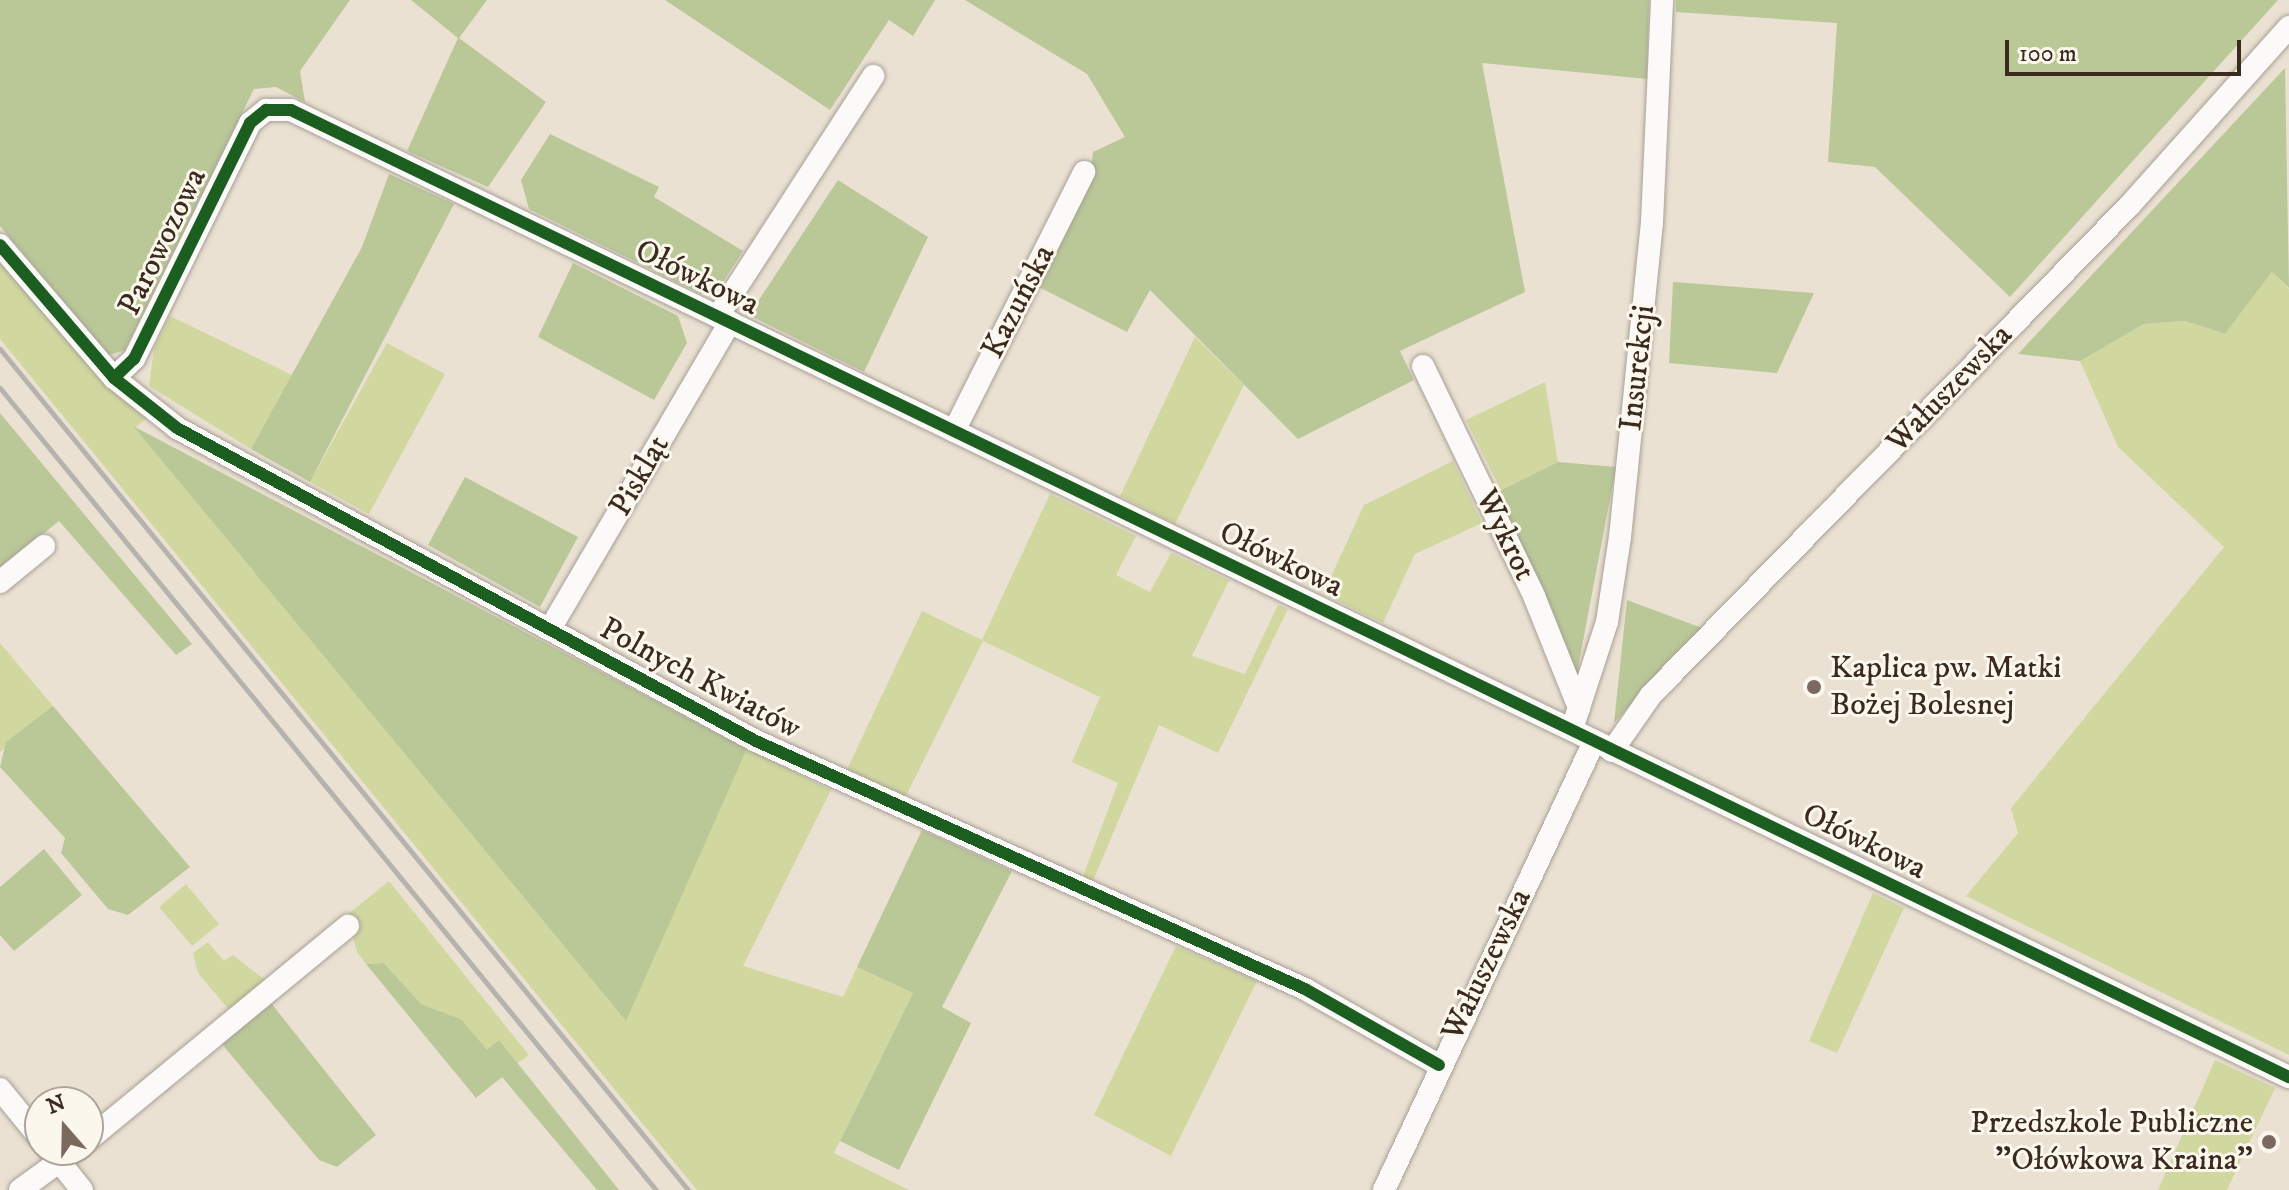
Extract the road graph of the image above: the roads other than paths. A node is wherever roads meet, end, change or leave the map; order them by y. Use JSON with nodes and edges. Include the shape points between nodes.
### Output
{"nodes":[{"id":1,"x":1662,"y":0,"type":"edge"},
{"id":2,"x":2289,"y":27,"type":"edge"},
{"id":3,"x":873,"y":76,"type":"dead end"},
{"id":4,"x":250,"y":123,"type":"joint"},
{"id":5,"x":1084,"y":172,"type":"dead end"},
{"id":6,"x":0,"y":245,"type":"edge"},
{"id":7,"x":724,"y":319,"type":"junction"},
{"id":8,"x":1423,"y":366,"type":"dead end"},
{"id":9,"x":114,"y":378,"type":"junction"},
{"id":10,"x":954,"y":431,"type":"junction"},
{"id":11,"x":44,"y":546,"type":"dead end"},
{"id":12,"x":0,"y":582,"type":"edge"},
{"id":13,"x":550,"y":629,"type":"junction"},
{"id":14,"x":1575,"y":718,"type":"junction"},
{"id":15,"x":1603,"y":746,"type":"junction"},
{"id":16,"x":348,"y":926,"type":"dead end"},
{"id":17,"x":1439,"y":1065,"type":"junction"},
{"id":18,"x":2289,"y":1077,"type":"edge"},
{"id":19,"x":0,"y":1089,"type":"edge"},
{"id":20,"x":24,"y":1118,"type":"edge"},
{"id":21,"x":104,"y":1127,"type":"edge"},
{"id":22,"x":48,"y":1166,"type":"edge"},
{"id":23,"x":69,"y":1166,"type":"edge"},
{"id":24,"x":20,"y":1190,"type":"edge"},
{"id":25,"x":82,"y":1190,"type":"edge"},
{"id":26,"x":1384,"y":1190,"type":"edge"}],
"edges":[{"from":1,"to":14,"type":"street","name":"Insurekcji","via":[[1652,222],[1620,537],[1607,622]]},
{"from":2,"to":15,"type":"street","name":"Wałuszewska","via":[[2130,205]]},
{"from":3,"to":7,"type":"street","name":"Piskląt"},
{"from":4,"to":7,"type":"street","name":"Ołówkowa","via":[[266,110],[291,110]]},
{"from":4,"to":9,"type":"street","name":"Parowozowa","via":[[134,359]]},
{"from":5,"to":10,"type":"street","name":"Kazuńska"},
{"from":6,"to":9,"type":"street","name":"Polnych Kwiatów"},
{"from":7,"to":10,"type":"street","name":"Ołówkowa"},
{"from":7,"to":13,"type":"street","name":"Piskląt"},
{"from":8,"to":14,"type":"street","name":"Wykrot","via":[[1540,609]]},
{"from":9,"to":13,"type":"street","name":"Polnych Kwiatów","via":[[177,428]]},
{"from":10,"to":14,"type":"street","name":"Ołówkowa"},
{"from":11,"to":12,"type":"street"},
{"from":13,"to":17,"type":"street","name":"Polnych Kwiatów","via":[[756,741],[1305,989]]},
{"from":14,"to":15,"type":"street","name":"Ołówkowa"},
{"from":15,"to":17,"type":"street","name":"Wałuszewska"},
{"from":15,"to":18,"type":"street","name":"Ołówkowa"},
{"from":16,"to":21,"type":"street"},
{"from":17,"to":26,"type":"street","name":"Wałuszewska"},
{"from":19,"to":20,"type":"street"},
{"from":22,"to":24,"type":"street"},
{"from":23,"to":25,"type":"street"}]}
